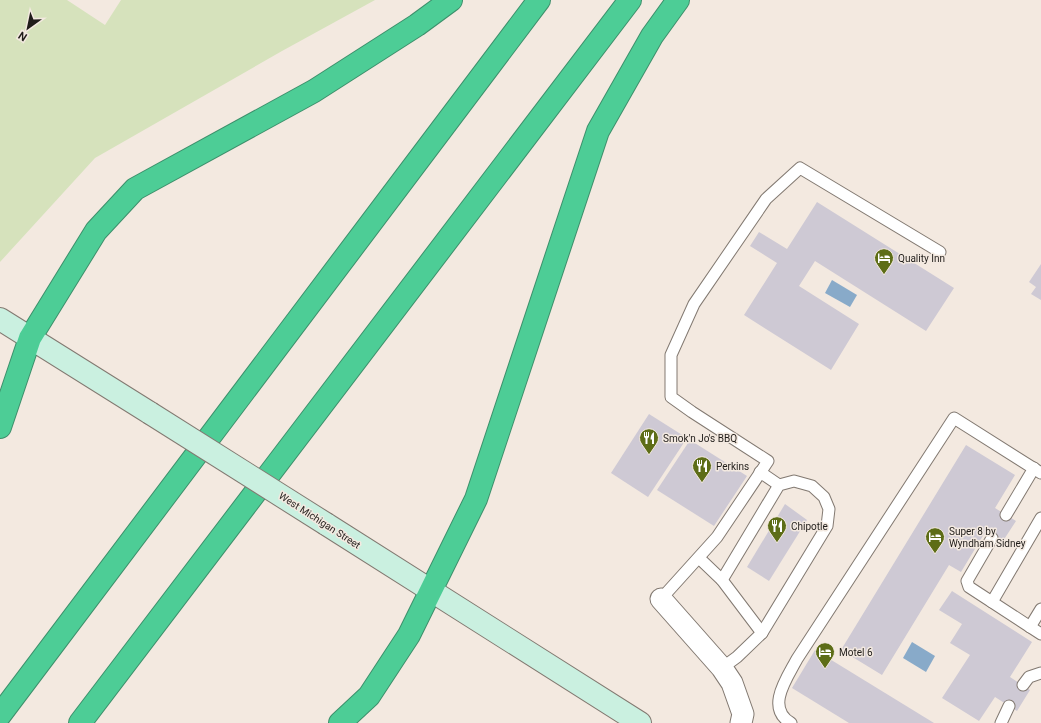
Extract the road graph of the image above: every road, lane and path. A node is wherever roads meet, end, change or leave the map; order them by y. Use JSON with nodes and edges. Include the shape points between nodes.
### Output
{"nodes":[{"id":1,"x":451,"y":0,"type":"edge"},
{"id":2,"x":540,"y":0,"type":"edge"},
{"id":3,"x":630,"y":0,"type":"edge"},
{"id":4,"x":678,"y":0,"type":"edge"},
{"id":5,"x":940,"y":252,"type":"dead end"},
{"id":6,"x":0,"y":319,"type":"edge"},
{"id":7,"x":30,"y":338,"type":"junction"},
{"id":8,"x":0,"y":427,"type":"edge"},
{"id":9,"x":1038,"y":470,"type":"edge"},
{"id":10,"x":760,"y":472,"type":"junction"},
{"id":11,"x":779,"y":485,"type":"junction"},
{"id":12,"x":1006,"y":515,"type":"dead end"},
{"id":13,"x":1041,"y":518,"type":"edge"},
{"id":14,"x":992,"y":538,"type":"dead end"},
{"id":15,"x":699,"y":558,"type":"junction"},
{"id":16,"x":722,"y":580,"type":"junction"},
{"id":17,"x":431,"y":592,"type":"junction"},
{"id":18,"x":661,"y":599,"type":"joint"},
{"id":19,"x":992,"y":602,"type":"junction"},
{"id":20,"x":1041,"y":609,"type":"edge"},
{"id":21,"x":1030,"y":627,"type":"junction"},
{"id":22,"x":762,"y":633,"type":"junction"},
{"id":23,"x":1041,"y":634,"type":"edge"},
{"id":24,"x":722,"y":668,"type":"junction"},
{"id":25,"x":1041,"y":673,"type":"edge"},
{"id":26,"x":1023,"y":685,"type":"dead end"},
{"id":27,"x":1009,"y":706,"type":"dead end"},
{"id":28,"x":0,"y":715,"type":"edge"},
{"id":29,"x":80,"y":723,"type":"edge"},
{"id":30,"x":340,"y":723,"type":"edge"},
{"id":31,"x":640,"y":723,"type":"edge"},
{"id":32,"x":741,"y":723,"type":"edge"},
{"id":33,"x":791,"y":723,"type":"edge"},
{"id":34,"x":1001,"y":723,"type":"edge"}],
"edges":[{"from":1,"to":7,"type":"highway","via":[[418,25],[314,91],[135,189],[96,231]]},
{"from":2,"to":28,"type":"highway"},
{"from":3,"to":29,"type":"highway"},
{"from":4,"to":17,"type":"highway","via":[[652,36],[598,131],[476,499]]},
{"from":5,"to":10,"type":"lane","via":[[800,168],[766,199],[694,304],[671,355],[671,397],[768,460]]},
{"from":6,"to":7,"type":"main road","name":"West Michigan Street"},
{"from":7,"to":8,"type":"highway"},
{"from":7,"to":17,"type":"main road","name":"West Michigan Street","bridge":true},
{"from":9,"to":12,"type":"lane"},
{"from":9,"to":33,"type":"lane","via":[[954,418],[797,659],[781,689],[778,704],[780,713]]},
{"from":10,"to":11,"type":"lane"},
{"from":10,"to":15,"type":"lane","via":[[718,537]]},
{"from":11,"to":16,"type":"lane"},
{"from":11,"to":22,"type":"lane","via":[[794,481],[812,486],[824,497],[829,509],[827,526]]},
{"from":13,"to":19,"type":"lane"},
{"from":14,"to":19,"type":"lane","via":[[967,581],[969,587]]},
{"from":15,"to":16,"type":"lane"},
{"from":15,"to":18,"type":"lane"},
{"from":16,"to":22,"type":"lane"},
{"from":17,"to":30,"type":"highway","via":[[409,635],[368,696]]},
{"from":17,"to":31,"type":"main road","name":"West Michigan Street"},
{"from":18,"to":24,"type":"street"},
{"from":19,"to":21,"type":"lane"},
{"from":20,"to":21,"type":"lane"},
{"from":21,"to":23,"type":"lane"},
{"from":22,"to":24,"type":"lane"},
{"from":24,"to":32,"type":"street","via":[[732,683],[743,714]]},
{"from":25,"to":26,"type":"lane","via":[[1028,677]]},
{"from":27,"to":34,"type":"lane"}]}
